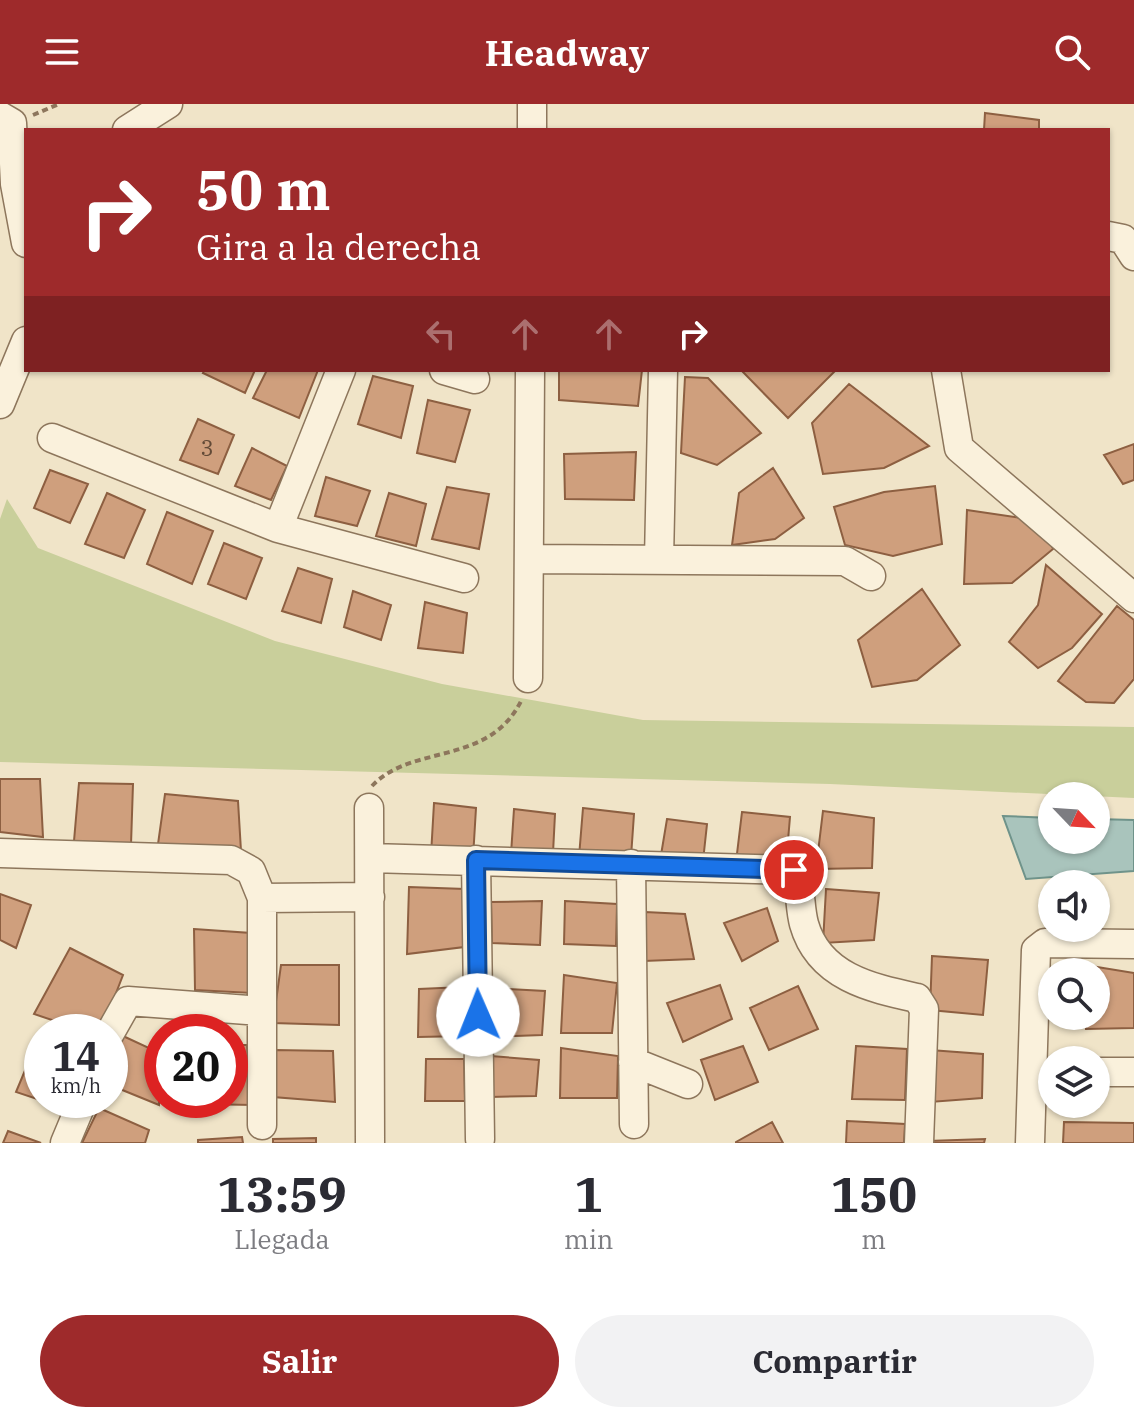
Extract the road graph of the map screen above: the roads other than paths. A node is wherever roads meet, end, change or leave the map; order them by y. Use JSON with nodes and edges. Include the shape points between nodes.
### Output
{"nodes":[{"id":1,"x":168,"y":104,"type":"edge"},
{"id":2,"x":532,"y":104,"type":"edge"},
{"id":3,"x":0,"y":116,"type":"edge"},
{"id":4,"x":130,"y":128,"type":"edge"},
{"id":5,"x":532,"y":128,"type":"edge"},
{"id":6,"x":24,"y":232,"type":"edge"},
{"id":7,"x":1110,"y":236,"type":"edge"},
{"id":8,"x":1134,"y":256,"type":"edge"},
{"id":9,"x":14,"y":363,"type":"edge"},
{"id":10,"x":340,"y":372,"type":"edge"},
{"id":11,"x":451,"y":372,"type":"edge"},
{"id":12,"x":530,"y":372,"type":"edge"},
{"id":13,"x":663,"y":372,"type":"edge"},
{"id":14,"x":946,"y":372,"type":"edge"},
{"id":15,"x":475,"y":379,"type":"dead end"},
{"id":16,"x":0,"y":404,"type":"edge"},
{"id":17,"x":52,"y":438,"type":"dead end"},
{"id":18,"x":278,"y":528,"type":"junction"},
{"id":19,"x":529,"y":559,"type":"junction"},
{"id":20,"x":659,"y":560,"type":"junction"},
{"id":21,"x":871,"y":576,"type":"dead end"},
{"id":22,"x":464,"y":578,"type":"dead end"},
{"id":23,"x":1134,"y":598,"type":"edge"},
{"id":24,"x":528,"y":678,"type":"road end"},
{"id":25,"x":369,"y":808,"type":"road end"},
{"id":26,"x":0,"y":853,"type":"edge"},
{"id":27,"x":370,"y":858,"type":"junction"},
{"id":28,"x":476,"y":860,"type":"junction"},
{"id":29,"x":631,"y":864,"type":"junction"},
{"id":30,"x":370,"y":897,"type":"junction"},
{"id":31,"x":262,"y":898,"type":"junction"},
{"id":32,"x":1134,"y":944,"type":"edge"},
{"id":33,"x":261,"y":1011,"type":"junction"},
{"id":34,"x":121,"y":1014,"type":"edge"},
{"id":35,"x":633,"y":1062,"type":"junction"},
{"id":36,"x":1110,"y":1072,"type":"edge"},
{"id":37,"x":1134,"y":1072,"type":"edge"},
{"id":38,"x":688,"y":1084,"type":"dead end"},
{"id":39,"x":75,"y":1118,"type":"edge"},
{"id":40,"x":634,"y":1124,"type":"dead end"},
{"id":41,"x":262,"y":1125,"type":"dead end"},
{"id":42,"x":480,"y":1139,"type":"dead end"},
{"id":43,"x":65,"y":1143,"type":"edge"},
{"id":44,"x":370,"y":1143,"type":"edge"},
{"id":45,"x":919,"y":1143,"type":"edge"},
{"id":46,"x":1030,"y":1143,"type":"edge"}],
"edges":[{"from":1,"to":4,"type":"street"},
{"from":2,"to":5,"type":"street"},
{"from":3,"to":6,"type":"street","via":[[12,123]]},
{"from":7,"to":8,"type":"street","via":[[1123,239]]},
{"from":9,"to":16,"type":"street"},
{"from":10,"to":18,"type":"street"},
{"from":11,"to":15,"type":"street"},
{"from":12,"to":19,"type":"street"},
{"from":13,"to":20,"type":"street"},
{"from":14,"to":23,"type":"street","via":[[959,448]]},
{"from":17,"to":18,"type":"street"},
{"from":18,"to":22,"type":"street"},
{"from":19,"to":20,"type":"street"},
{"from":19,"to":24,"type":"street"},
{"from":20,"to":21,"type":"street","via":[[845,561]]},
{"from":25,"to":27,"type":"street"},
{"from":26,"to":31,"type":"street","via":[[231,860],[251,871]]},
{"from":27,"to":28,"type":"street"},
{"from":27,"to":30,"type":"street"},
{"from":28,"to":29,"type":"street"},
{"from":28,"to":42,"type":"street"},
{"from":29,"to":35,"type":"street"},
{"from":29,"to":45,"type":"street","via":[[794,870],[802,890],[804,924],[820,955],[843,977],[917,998],[924,1009]]},
{"from":30,"to":31,"type":"street"},
{"from":30,"to":44,"type":"street"},
{"from":31,"to":33,"type":"street"},
{"from":32,"to":46,"type":"street","via":[[1056,942],[1036,950]]},
{"from":33,"to":34,"type":"street","via":[[128,1001]]},
{"from":33,"to":41,"type":"street"},
{"from":35,"to":38,"type":"street"},
{"from":35,"to":40,"type":"street"},
{"from":36,"to":37,"type":"street"},
{"from":39,"to":43,"type":"street"}]}
